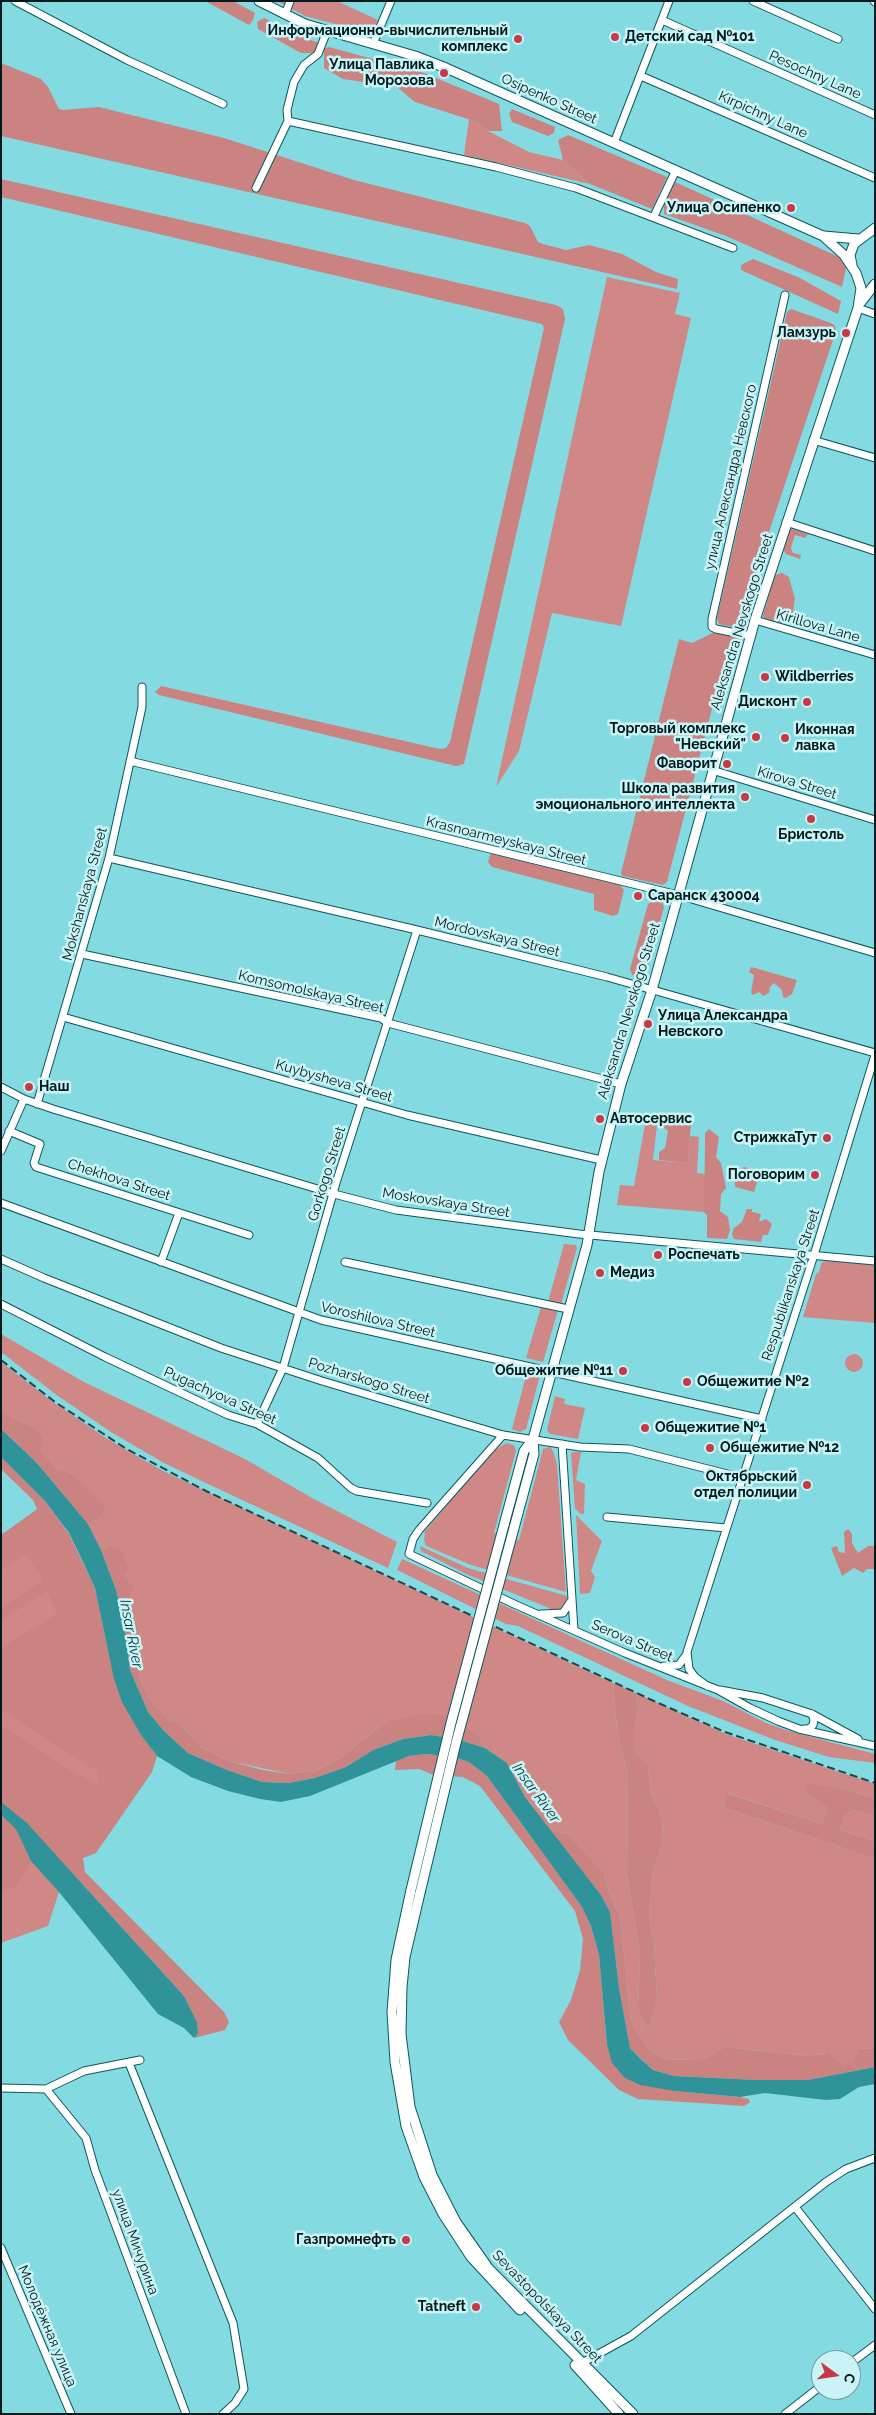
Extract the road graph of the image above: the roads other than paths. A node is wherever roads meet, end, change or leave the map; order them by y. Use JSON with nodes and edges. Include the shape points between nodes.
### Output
{"nodes":[{"id":1,"x":15,"y":1,"type":"edge"},
{"id":2,"x":259,"y":1,"type":"edge"},
{"id":3,"x":290,"y":1,"type":"edge"},
{"id":4,"x":391,"y":1,"type":"edge"},
{"id":5,"x":669,"y":1,"type":"edge"},
{"id":6,"x":753,"y":1,"type":"edge"},
{"id":7,"x":285,"y":15,"type":"junction"},
{"id":8,"x":662,"y":20,"type":"junction"},
{"id":9,"x":327,"y":31,"type":"junction"},
{"id":10,"x":838,"y":39,"type":"dead end"},
{"id":11,"x":373,"y":44,"type":"junction"},
{"id":12,"x":641,"y":76,"type":"junction"},
{"id":13,"x":223,"y":104,"type":"dead end"},
{"id":14,"x":875,"y":115,"type":"edge"},
{"id":15,"x":288,"y":121,"type":"junction"},
{"id":16,"x":614,"y":142,"type":"junction"},
{"id":17,"x":676,"y":170,"type":"junction"},
{"id":18,"x":875,"y":178,"type":"edge"},
{"id":19,"x":256,"y":188,"type":"dead end"},
{"id":20,"x":654,"y":216,"type":"junction"},
{"id":21,"x":873,"y":232,"type":"edge"},
{"id":22,"x":823,"y":236,"type":"junction"},
{"id":23,"x":858,"y":240,"type":"junction"},
{"id":24,"x":732,"y":248,"type":"dead end"},
{"id":25,"x":854,"y":270,"type":"junction"},
{"id":26,"x":875,"y":282,"type":"edge"},
{"id":27,"x":785,"y":295,"type":"dead end"},
{"id":28,"x":858,"y":308,"type":"junction"},
{"id":29,"x":875,"y":314,"type":"edge"},
{"id":30,"x":813,"y":440,"type":"junction"},
{"id":31,"x":875,"y":458,"type":"edge"},
{"id":32,"x":786,"y":522,"type":"junction"},
{"id":33,"x":875,"y":552,"type":"edge"},
{"id":34,"x":755,"y":620,"type":"junction"},
{"id":35,"x":750,"y":636,"type":"junction"},
{"id":36,"x":875,"y":655,"type":"edge"},
{"id":37,"x":142,"y":687,"type":"dead end"},
{"id":38,"x":130,"y":761,"type":"junction"},
{"id":39,"x":712,"y":770,"type":"junction"},
{"id":40,"x":875,"y":820,"type":"edge"},
{"id":41,"x":109,"y":858,"type":"junction"},
{"id":42,"x":678,"y":895,"type":"junction"},
{"id":43,"x":417,"y":930,"type":"junction"},
{"id":44,"x":875,"y":953,"type":"edge"},
{"id":45,"x":82,"y":954,"type":"junction"},
{"id":46,"x":652,"y":990,"type":"junction"},
{"id":47,"x":63,"y":1017,"type":"junction"},
{"id":48,"x":388,"y":1023,"type":"junction"},
{"id":49,"x":875,"y":1054,"type":"edge"},
{"id":50,"x":621,"y":1084,"type":"junction"},
{"id":51,"x":1,"y":1087,"type":"edge"},
{"id":52,"x":24,"y":1098,"type":"junction"},
{"id":53,"x":362,"y":1102,"type":"junction"},
{"id":54,"x":37,"y":1104,"type":"junction"},
{"id":55,"x":9,"y":1132,"type":"junction"},
{"id":56,"x":2,"y":1148,"type":"edge"},
{"id":57,"x":601,"y":1160,"type":"junction"},
{"id":58,"x":334,"y":1194,"type":"junction"},
{"id":59,"x":1,"y":1203,"type":"edge"},
{"id":60,"x":179,"y":1213,"type":"junction"},
{"id":61,"x":590,"y":1234,"type":"junction"},
{"id":62,"x":249,"y":1235,"type":"dead end"},
{"id":63,"x":814,"y":1255,"type":"junction"},
{"id":64,"x":1,"y":1259,"type":"edge"},
{"id":65,"x":875,"y":1261,"type":"edge"},
{"id":66,"x":161,"y":1262,"type":"junction"},
{"id":67,"x":345,"y":1262,"type":"dead end"},
{"id":68,"x":1,"y":1304,"type":"edge"},
{"id":69,"x":568,"y":1309,"type":"junction"},
{"id":70,"x":299,"y":1311,"type":"junction"},
{"id":71,"x":282,"y":1368,"type":"junction"},
{"id":72,"x":550,"y":1372,"type":"junction"},
{"id":73,"x":762,"y":1419,"type":"junction"},
{"id":74,"x":257,"y":1424,"type":"junction"},
{"id":75,"x":503,"y":1435,"type":"junction"},
{"id":76,"x":532,"y":1439,"type":"junction"},
{"id":77,"x":562,"y":1444,"type":"junction"},
{"id":78,"x":743,"y":1478,"type":"junction"},
{"id":79,"x":427,"y":1503,"type":"dead end"},
{"id":80,"x":607,"y":1517,"type":"dead end"},
{"id":81,"x":726,"y":1528,"type":"junction"},
{"id":82,"x":573,"y":1596,"type":"junction"},
{"id":83,"x":573,"y":1613,"type":"junction"},
{"id":84,"x":537,"y":1614,"type":"junction"},
{"id":85,"x":574,"y":1630,"type":"junction"},
{"id":86,"x":590,"y":1637,"type":"junction"},
{"id":87,"x":687,"y":1652,"type":"junction"},
{"id":88,"x":659,"y":1666,"type":"junction"},
{"id":89,"x":707,"y":1686,"type":"junction"},
{"id":90,"x":718,"y":1690,"type":"junction"},
{"id":91,"x":812,"y":1714,"type":"junction"},
{"id":92,"x":799,"y":1729,"type":"junction"},
{"id":93,"x":864,"y":1742,"type":"junction"},
{"id":94,"x":875,"y":1746,"type":"edge"},
{"id":95,"x":415,"y":1891,"type":"junction"},
{"id":96,"x":140,"y":2060,"type":"dead end"},
{"id":97,"x":129,"y":2063,"type":"junction"},
{"id":98,"x":1,"y":2088,"type":"edge"},
{"id":99,"x":46,"y":2089,"type":"junction"},
{"id":100,"x":875,"y":2158,"type":"edge"},
{"id":101,"x":795,"y":2206,"type":"junction"},
{"id":102,"x":1,"y":2248,"type":"edge"},
{"id":103,"x":875,"y":2309,"type":"edge"},
{"id":104,"x":875,"y":2345,"type":"edge"},
{"id":105,"x":861,"y":2356,"type":"edge"},
{"id":106,"x":582,"y":2363,"type":"junction"},
{"id":107,"x":811,"y":2394,"type":"edge"},
{"id":108,"x":70,"y":2414,"type":"edge"},
{"id":109,"x":186,"y":2414,"type":"edge"},
{"id":110,"x":223,"y":2414,"type":"edge"},
{"id":111,"x":619,"y":2414,"type":"edge"},
{"id":112,"x":632,"y":2414,"type":"edge"},
{"id":113,"x":785,"y":2414,"type":"edge"}],
"edges":[{"from":1,"to":13,"type":"street","via":[[127,60]]},
{"from":2,"to":7,"type":"main road","name":"Osipenko Street"},
{"from":3,"to":7,"type":"street"},
{"from":4,"to":11,"type":"street"},
{"from":5,"to":8,"type":"street"},
{"from":6,"to":10,"type":"street"},
{"from":7,"to":9,"type":"main road","name":"Osipenko Street"},
{"from":8,"to":12,"type":"street"},
{"from":8,"to":14,"type":"street","name":"Pesochny Lane"},
{"from":9,"to":11,"type":"main road","name":"Osipenko Street"},
{"from":9,"to":15,"type":"street","via":[[318,54],[304,65],[294,82],[287,110]]},
{"from":11,"to":16,"type":"main road","name":"Osipenko Street","via":[[432,62]]},
{"from":12,"to":16,"type":"street"},
{"from":12,"to":18,"type":"street","name":"Kirpichny Lane"},
{"from":15,"to":19,"type":"street"},
{"from":15,"to":20,"type":"street","via":[[496,167],[576,188]]},
{"from":16,"to":17,"type":"main road","name":"Osipenko Street"},
{"from":17,"to":20,"type":"street"},
{"from":17,"to":22,"type":"main road","name":"Osipenko Street"},
{"from":20,"to":24,"type":"street"},
{"from":21,"to":23,"type":"main road"},
{"from":22,"to":23,"type":"main road"},
{"from":22,"to":25,"type":"main road","via":[[837,247]]},
{"from":23,"to":25,"type":"main road","via":[[850,255]]},
{"from":25,"to":26,"type":"main road","via":[[866,280]]},
{"from":25,"to":28,"type":"main road","via":[[861,288]]},
{"from":26,"to":28,"type":"main road"},
{"from":27,"to":35,"type":"street","name":"улица Александра Невского","via":[[712,619],[712,627],[716,629]]},
{"from":28,"to":29,"type":"street"},
{"from":28,"to":30,"type":"main road","name":"Aleksandra Nevskogo Street"},
{"from":30,"to":31,"type":"street"},
{"from":30,"to":32,"type":"main road","name":"Aleksandra Nevskogo Street"},
{"from":32,"to":33,"type":"street"},
{"from":32,"to":34,"type":"main road","name":"Aleksandra Nevskogo Street"},
{"from":34,"to":35,"type":"main road","name":"Aleksandra Nevskogo Street"},
{"from":34,"to":36,"type":"street","name":"Kirillova Lane"},
{"from":35,"to":39,"type":"main road","name":"Aleksandra Nevskogo Street"},
{"from":37,"to":38,"type":"street","name":"Mokshanskaya Street","via":[[142,707]]},
{"from":38,"to":41,"type":"street","name":"Mokshanskaya Street"},
{"from":38,"to":42,"type":"street","name":"Krasnoarmeyskaya Street"},
{"from":39,"to":40,"type":"street","name":"Kirova Street"},
{"from":39,"to":42,"type":"main road","name":"Aleksandra Nevskogo Street"},
{"from":41,"to":43,"type":"street","name":"Mordovskaya Street"},
{"from":41,"to":45,"type":"street","name":"Mokshanskaya Street"},
{"from":42,"to":44,"type":"street","name":"Krasnoarmeyskaya Street"},
{"from":42,"to":46,"type":"main road","name":"Aleksandra Nevskogo Street"},
{"from":43,"to":46,"type":"street","name":"Mordovskaya Street"},
{"from":43,"to":48,"type":"street","name":"Gorkogo Street"},
{"from":45,"to":47,"type":"street","name":"Mokshanskaya Street"},
{"from":45,"to":48,"type":"street","name":"Komsomolskaya Street","via":[[381,1018]]},
{"from":46,"to":49,"type":"street","name":"Mordovskaya Street"},
{"from":46,"to":50,"type":"main road","name":"Aleksandra Nevskogo Street"},
{"from":47,"to":53,"type":"street","name":"Kuybysheva Street"},
{"from":47,"to":54,"type":"street","name":"Mokshanskaya Street"},
{"from":48,"to":50,"type":"street","name":"Komsomolskaya Street"},
{"from":48,"to":53,"type":"street","name":"Gorkogo Street"},
{"from":49,"to":63,"type":"street","name":"Respublikanskaya Street"},
{"from":50,"to":57,"type":"main road","name":"Aleksandra Nevskogo Street"},
{"from":51,"to":52,"type":"street","name":"Moskovskaya Street"},
{"from":52,"to":54,"type":"street","name":"Moskovskaya Street"},
{"from":52,"to":55,"type":"street"},
{"from":53,"to":57,"type":"street","name":"Kuybysheva Street"},
{"from":53,"to":58,"type":"street","name":"Gorkogo Street"},
{"from":54,"to":58,"type":"street","name":"Moskovskaya Street"},
{"from":55,"to":56,"type":"street"},
{"from":55,"to":60,"type":"street","name":"Chekhova Street","via":[[40,1144],[34,1163],[36,1166]]},
{"from":57,"to":61,"type":"main road","name":"Aleksandra Nevskogo Street"},
{"from":58,"to":61,"type":"street","name":"Moskovskaya Street","via":[[433,1216]]},
{"from":58,"to":70,"type":"street","name":"Gorkogo Street"},
{"from":59,"to":66,"type":"street","name":"Voroshilova Street"},
{"from":60,"to":62,"type":"street","name":"Chekhova Street"},
{"from":60,"to":66,"type":"street"},
{"from":61,"to":63,"type":"street","name":"Moskovskaya Street"},
{"from":61,"to":69,"type":"main road","name":"Aleksandra Nevskogo Street"},
{"from":63,"to":65,"type":"street","name":"Moskovskaya Street"},
{"from":63,"to":73,"type":"street","name":"Respublikanskaya Street"},
{"from":64,"to":71,"type":"street","name":"Pozharskogo Street","via":[[221,1348]]},
{"from":66,"to":70,"type":"street","name":"Voroshilova Street"},
{"from":67,"to":69,"type":"street"},
{"from":68,"to":74,"type":"street","name":"Pugachyova Street","via":[[228,1415]]},
{"from":69,"to":72,"type":"main road","name":"Aleksandra Nevskogo Street"},
{"from":70,"to":71,"type":"street","name":"Gorkogo Street"},
{"from":70,"to":72,"type":"street","name":"Voroshilova Street","via":[[321,1320]]},
{"from":71,"to":74,"type":"street","name":"Gorkogo Street"},
{"from":71,"to":75,"type":"street","name":"Pozharskogo Street"},
{"from":72,"to":73,"type":"street","name":"Voroshilova Street"},
{"from":72,"to":76,"type":"main road","name":"Aleksandra Nevskogo Street"},
{"from":73,"to":78,"type":"street","name":"Respublikanskaya Street"},
{"from":74,"to":79,"type":"street","name":"Pugachyova Street","via":[[318,1458],[350,1488]]},
{"from":75,"to":76,"type":"street","name":"Pozharskogo Street"},
{"from":75,"to":84,"type":"street","name":"Serova Street","via":[[419,1530],[409,1554]]},
{"from":76,"to":77,"type":"street","name":"Pozharskogo Street"},
{"from":76,"to":95,"type":"main road","bridge":true,"via":[[524,1451],[450,1723]]},
{"from":76,"to":95,"type":"main road","bridge":true,"via":[[534,1454]]},
{"from":77,"to":78,"type":"street","name":"Pozharskogo Street","via":[[629,1449]]},
{"from":77,"to":82,"type":"street"},
{"from":78,"to":81,"type":"street","name":"Respublikanskaya Street"},
{"from":80,"to":81,"type":"street"},
{"from":81,"to":87,"type":"street","name":"Respublikanskaya Street"},
{"from":82,"to":83,"type":"street"},
{"from":82,"to":84,"type":"street","via":[[563,1613]]},
{"from":83,"to":85,"type":"street"},
{"from":83,"to":86,"type":"street","via":[[578,1626]]},
{"from":84,"to":85,"type":"street","name":"Serova Street"},
{"from":85,"to":86,"type":"street","name":"Serova Street"},
{"from":86,"to":88,"type":"street","name":"Serova Street"},
{"from":87,"to":88,"type":"street","via":[[679,1665]]},
{"from":87,"to":89,"type":"street","via":[[689,1669]]},
{"from":88,"to":89,"type":"street","name":"Serova Street"},
{"from":89,"to":90,"type":"street","name":"Serova Street"},
{"from":90,"to":91,"type":"street","name":"Serova Street","via":[[763,1698]]},
{"from":90,"to":92,"type":"street"},
{"from":91,"to":92,"type":"street","via":[[814,1720],[809,1729]]},
{"from":91,"to":93,"type":"street","name":"Serova Street"},
{"from":92,"to":93,"type":"street"},
{"from":93,"to":94,"type":"street","name":"Serova Street"},
{"from":95,"to":106,"type":"main road","name":"Sevastopolskaya Street","via":[[400,2012],[405,2082],[423,2153],[445,2203],[473,2247],[510,2292]]},
{"from":95,"to":111,"type":"main road","name":"Sevastopolskaya Street","via":[[396,1960],[392,2028],[401,2103],[424,2177],[471,2257]]},
{"from":96,"to":97,"type":"street"},
{"from":97,"to":99,"type":"street","via":[[84,2071]]},
{"from":97,"to":110,"type":"street","via":[[233,2323],[244,2389]]},
{"from":98,"to":99,"type":"street"},
{"from":99,"to":109,"type":"street","name":"улица Мичурина","via":[[86,2138]]},
{"from":100,"to":101,"type":"street","via":[[846,2169]]},
{"from":101,"to":103,"type":"street"},
{"from":101,"to":106,"type":"street","via":[[631,2336]]},
{"from":102,"to":108,"type":"street","name":"Молодёжная улица"},
{"from":104,"to":105,"type":"street"},
{"from":106,"to":112,"type":"main road","name":"Sevastopolskaya Street"},
{"from":107,"to":113,"type":"street"}]}
